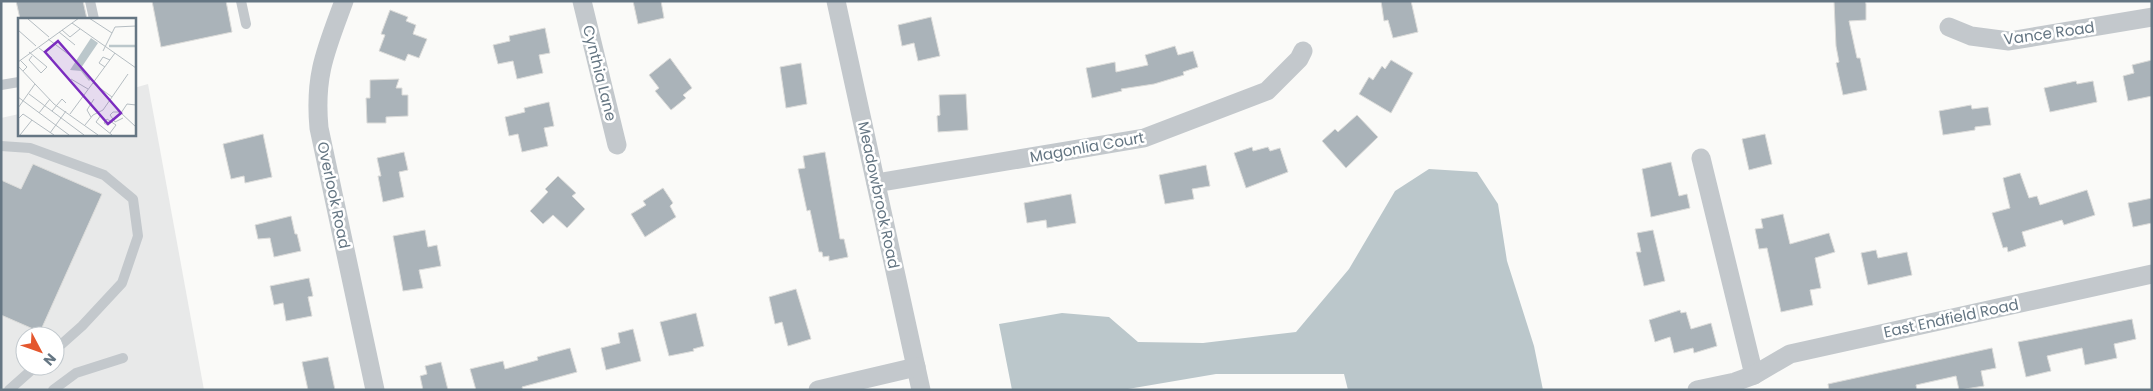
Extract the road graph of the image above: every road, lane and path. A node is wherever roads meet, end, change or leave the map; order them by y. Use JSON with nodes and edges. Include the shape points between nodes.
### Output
{"nodes":[{"id":1,"x":90,"y":1,"type":"edge"},
{"id":2,"x":241,"y":1,"type":"edge"},
{"id":3,"x":344,"y":1,"type":"edge"},
{"id":4,"x":582,"y":1,"type":"edge"},
{"id":5,"x":836,"y":1,"type":"edge"},
{"id":6,"x":2152,"y":16,"type":"edge"},
{"id":7,"x":94,"y":18,"type":"edge"},
{"id":8,"x":246,"y":24,"type":"dead end"},
{"id":9,"x":1948,"y":27,"type":"dead end"},
{"id":10,"x":1304,"y":51,"type":"dead end"},
{"id":11,"x":18,"y":82,"type":"edge"},
{"id":12,"x":1,"y":85,"type":"edge"},
{"id":13,"x":617,"y":145,"type":"dead end"},
{"id":14,"x":1,"y":146,"type":"edge"},
{"id":15,"x":1701,"y":158,"type":"dead end"},
{"id":16,"x":876,"y":183,"type":"junction"},
{"id":17,"x":2152,"y":274,"type":"edge"},
{"id":18,"x":65,"y":341,"type":"edge"},
{"id":19,"x":122,"y":358,"type":"dead end"},
{"id":20,"x":916,"y":367,"type":"junction"},
{"id":21,"x":1754,"y":375,"type":"junction"},
{"id":22,"x":24,"y":376,"type":"edge"},
{"id":23,"x":8,"y":390,"type":"edge"},
{"id":24,"x":53,"y":390,"type":"edge"},
{"id":25,"x":375,"y":390,"type":"edge"},
{"id":26,"x":818,"y":390,"type":"edge"},
{"id":27,"x":920,"y":390,"type":"edge"},
{"id":28,"x":1697,"y":390,"type":"edge"}],
"edges":[{"from":1,"to":7,"type":"lane"},
{"from":2,"to":8,"type":"lane"},
{"from":3,"to":25,"type":"street","name":"Overlook Road","via":[[322,60],[317,103],[319,128]]},
{"from":4,"to":13,"type":"street","name":"Cynthia Lane"},
{"from":5,"to":16,"type":"street","name":"Meadowbrook Road"},
{"from":6,"to":9,"type":"street","name":"Vance Road","via":[[2009,41],[1971,36]]},
{"from":10,"to":16,"type":"street","name":"Magonlia Court","via":[[1267,91],[1144,138]]},
{"from":11,"to":12,"type":"lane"},
{"from":14,"to":18,"type":"lane","via":[[30,148],[104,175],[133,199],[138,236],[122,282]]},
{"from":15,"to":21,"type":"street"},
{"from":16,"to":20,"type":"street","name":"Meadowbrook Road"},
{"from":17,"to":21,"type":"street","name":"East Endfield Road","via":[[1790,354]]},
{"from":19,"to":24,"type":"lane","via":[[76,373]]},
{"from":20,"to":26,"type":"street"},
{"from":20,"to":27,"type":"street","name":"Meadowbrook Road"},
{"from":21,"to":28,"type":"street","name":"East Endfield Road"},
{"from":22,"to":23,"type":"lane"}]}
